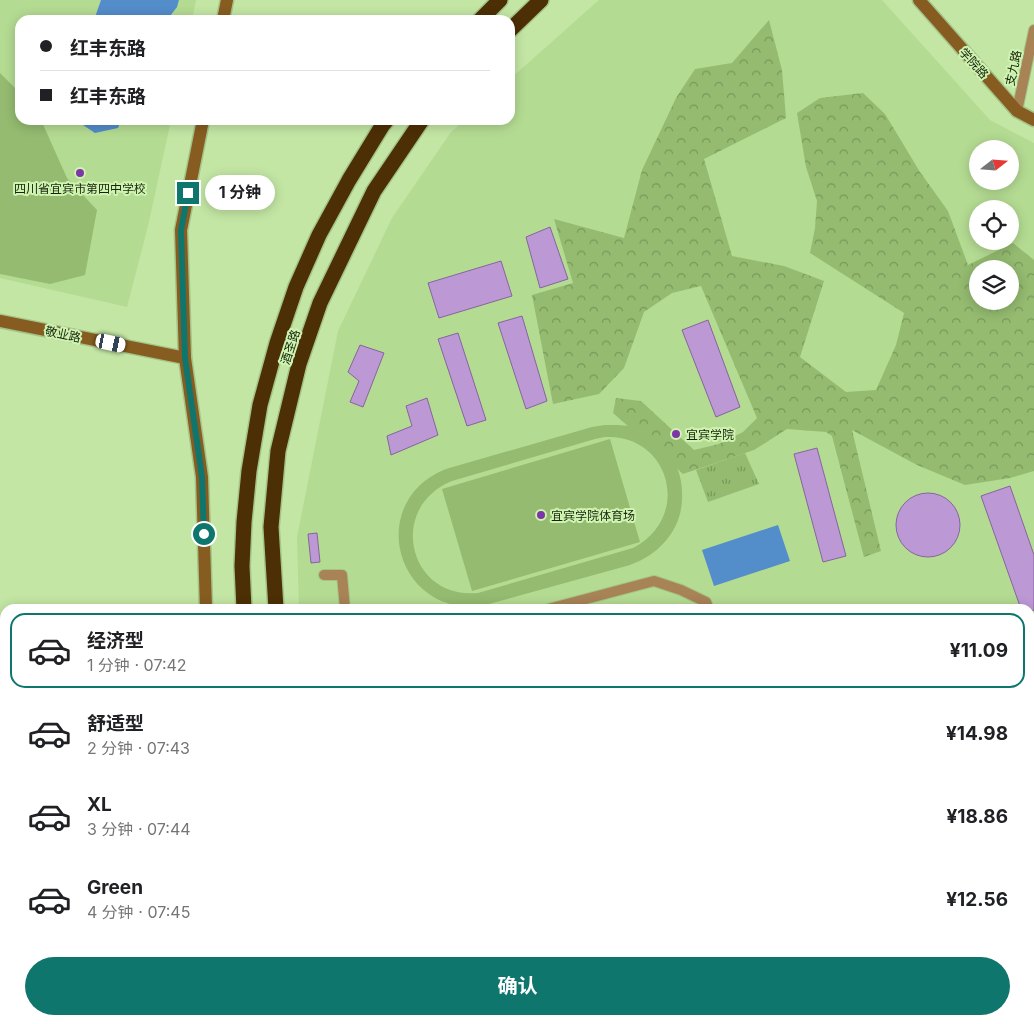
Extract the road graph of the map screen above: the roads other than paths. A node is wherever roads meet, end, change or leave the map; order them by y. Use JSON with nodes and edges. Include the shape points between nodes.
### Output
{"nodes":[{"id":1,"x":227,"y":0,"type":"edge"},
{"id":2,"x":500,"y":0,"type":"edge"},
{"id":3,"x":541,"y":0,"type":"edge"},
{"id":4,"x":919,"y":0,"type":"edge"},
{"id":5,"x":224,"y":15,"type":"edge"},
{"id":6,"x":485,"y":15,"type":"edge"},
{"id":7,"x":515,"y":25,"type":"edge"},
{"id":8,"x":1034,"y":30,"type":"edge"},
{"id":9,"x":1017,"y":111,"type":"junction"},
{"id":10,"x":1034,"y":120,"type":"edge"},
{"id":11,"x":202,"y":125,"type":"edge"},
{"id":12,"x":383,"y":125,"type":"edge"},
{"id":13,"x":419,"y":125,"type":"edge"},
{"id":14,"x":0,"y":321,"type":"edge"},
{"id":15,"x":185,"y":358,"type":"junction"},
{"id":16,"x":324,"y":575,"type":"dead end"},
{"id":17,"x":206,"y":604,"type":"edge"},
{"id":18,"x":244,"y":604,"type":"edge"},
{"id":19,"x":276,"y":604,"type":"edge"},
{"id":20,"x":345,"y":604,"type":"edge"},
{"id":21,"x":567,"y":604,"type":"edge"},
{"id":22,"x":707,"y":604,"type":"edge"}],
"edges":[{"from":1,"to":5,"type":"street"},
{"from":2,"to":6,"type":"highway"},
{"from":3,"to":7,"type":"highway"},
{"from":4,"to":9,"type":"street","name":"学院路"},
{"from":8,"to":9,"type":"street","name":"支九路"},
{"from":9,"to":10,"type":"street","name":"学院路"},
{"from":11,"to":15,"type":"street","via":[[181,230]]},
{"from":12,"to":18,"type":"highway","name":"酒圣路","via":[[319,235],[276,343],[260,405],[249,471],[242,566]]},
{"from":13,"to":19,"type":"highway","name":"酒圣路","via":[[374,191],[320,303],[299,364],[278,452],[271,527]]},
{"from":14,"to":15,"type":"street","name":"敬业路"},
{"from":15,"to":17,"type":"street","via":[[202,477]]},
{"from":16,"to":20,"type":"street","via":[[342,575]]},
{"from":21,"to":22,"type":"street","via":[[654,581]]}]}
